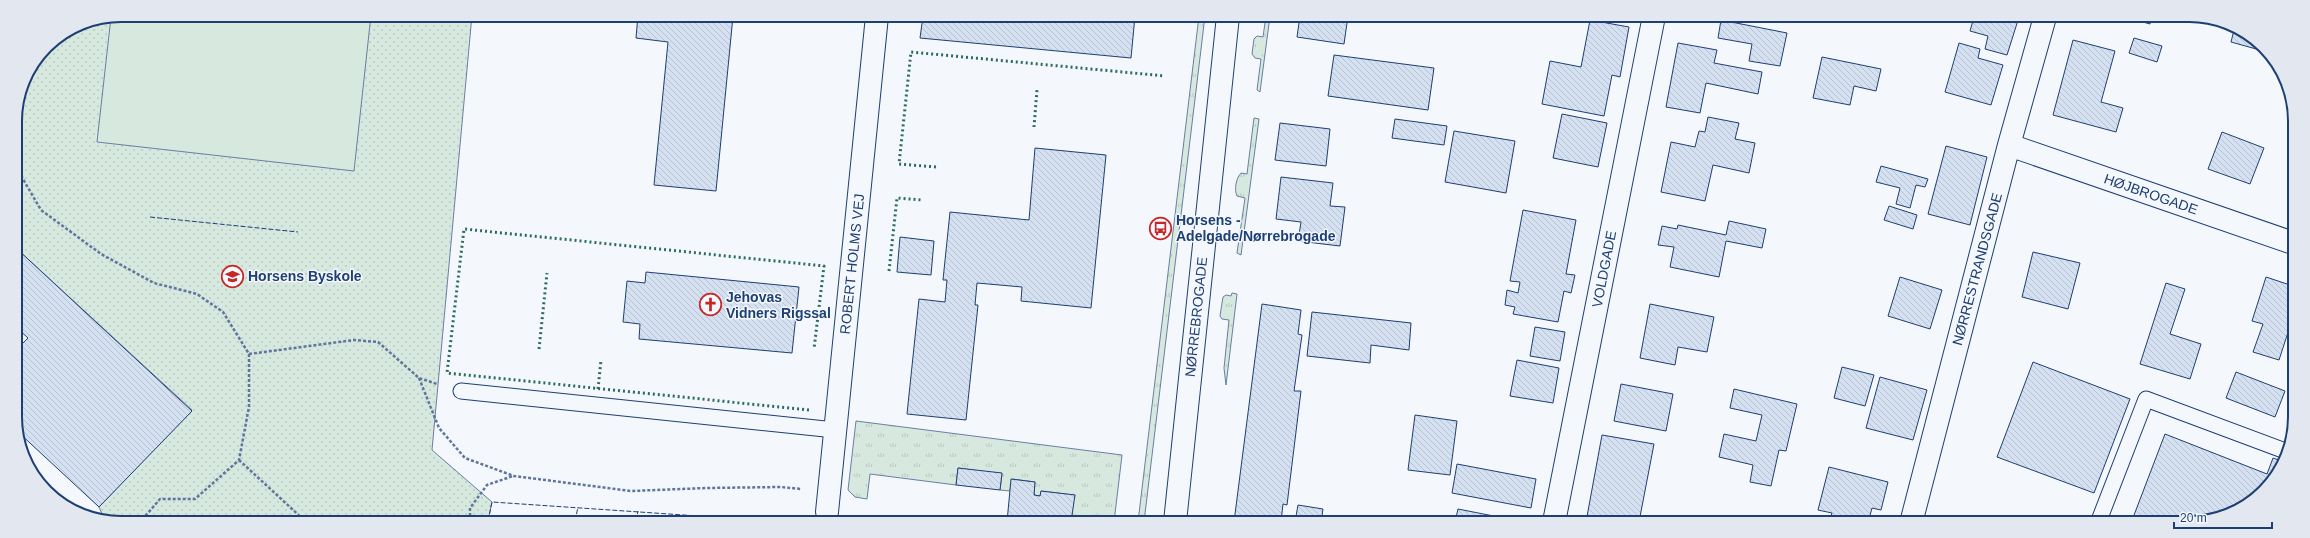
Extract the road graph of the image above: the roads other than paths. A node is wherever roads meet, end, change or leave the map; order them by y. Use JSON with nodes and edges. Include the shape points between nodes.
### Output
{"nodes":[{"id":1,"x":876,"y":22,"type":"edge"},
{"id":2,"x":1227,"y":22,"type":"edge"},
{"id":3,"x":1653,"y":22,"type":"edge"},
{"id":4,"x":2044,"y":22,"type":"edge"},
{"id":5,"x":2009,"y":145,"type":"junction"},
{"id":6,"x":2288,"y":241,"type":"edge"},
{"id":7,"x":460,"y":391,"type":"dead end"},
{"id":8,"x":835,"y":430,"type":"junction"},
{"id":9,"x":2282,"y":450,"type":"edge"},
{"id":10,"x":828,"y":502,"type":"road end"},
{"id":11,"x":1176,"y":516,"type":"edge"},
{"id":12,"x":1555,"y":516,"type":"edge"},
{"id":13,"x":1913,"y":516,"type":"edge"},
{"id":14,"x":2101,"y":516,"type":"edge"}],
"edges":[{"from":1,"to":8,"type":"street","name":"ROBERT HOLMS VEJ"},
{"from":2,"to":11,"type":"street","name":"NØRREBROGADE"},
{"from":3,"to":12,"type":"street","name":"VOLDGADE"},
{"from":4,"to":5,"type":"street","name":"NØRRESTRANDSGADE"},
{"from":5,"to":6,"type":"street","name":"HØJBROGADE"},
{"from":5,"to":13,"type":"street","name":"NØRRESTRANDSGADE"},
{"from":7,"to":8,"type":"lane"},
{"from":8,"to":10,"type":"street","name":"ROBERT HOLMS VEJ"},
{"from":9,"to":14,"type":"lane","via":[[2146,399]]}]}
